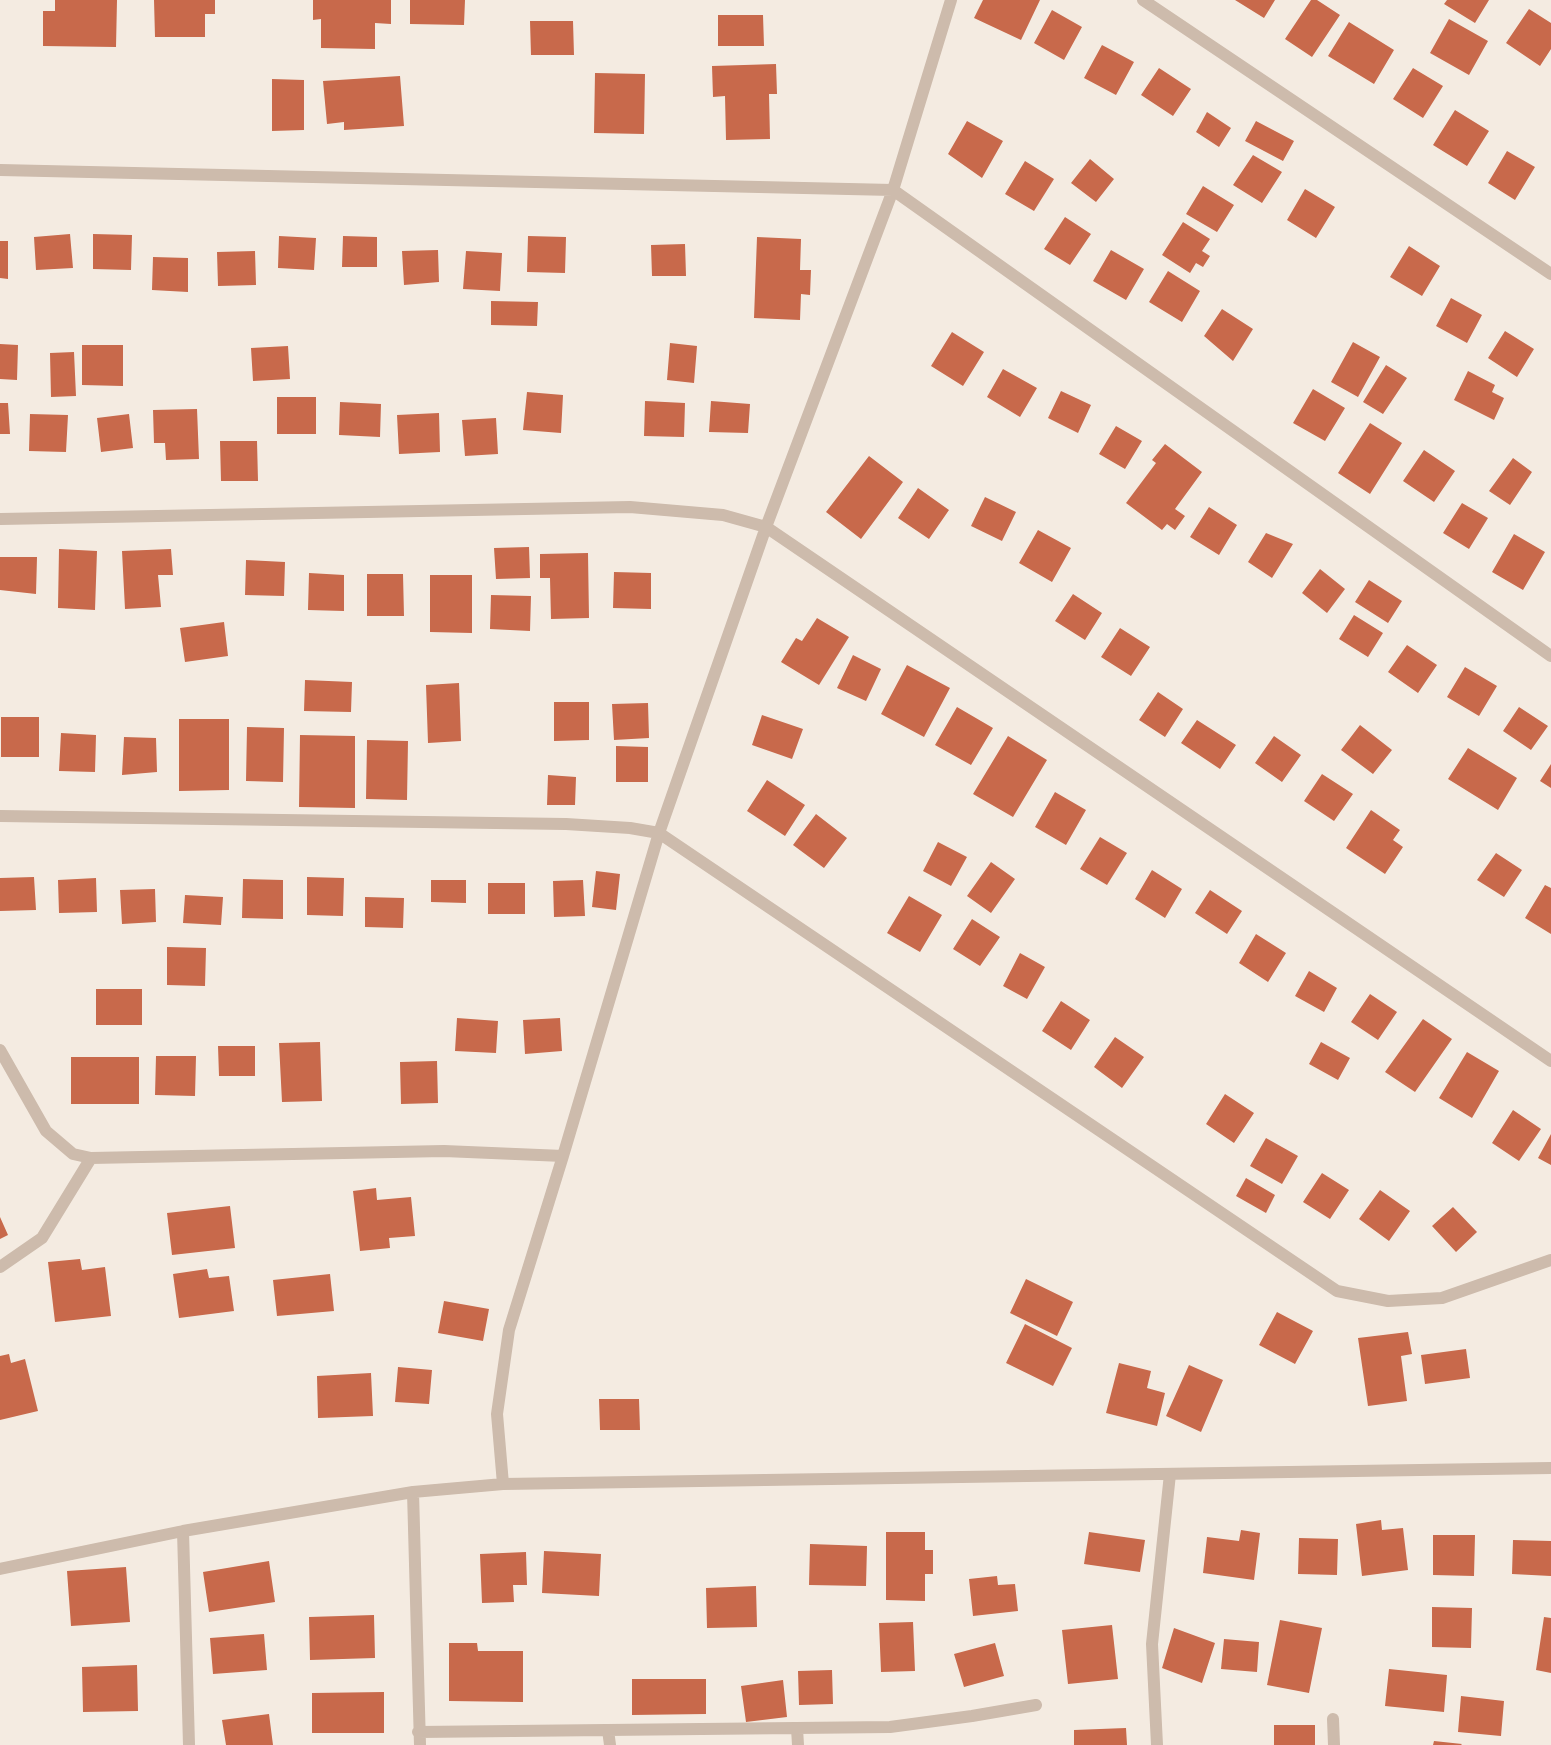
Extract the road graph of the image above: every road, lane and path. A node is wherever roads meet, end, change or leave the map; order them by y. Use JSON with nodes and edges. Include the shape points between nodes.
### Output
{"nodes":[{"id":1,"x":951,"y":0,"type":"edge"},
{"id":2,"x":1143,"y":0,"type":"edge"},
{"id":3,"x":0,"y":170,"type":"edge"},
{"id":4,"x":893,"y":190,"type":"junction"},
{"id":5,"x":1551,"y":274,"type":"edge"},
{"id":6,"x":0,"y":519,"type":"edge"},
{"id":7,"x":766,"y":527,"type":"junction"},
{"id":8,"x":1551,"y":656,"type":"edge"},
{"id":9,"x":0,"y":816,"type":"edge"},
{"id":10,"x":659,"y":833,"type":"junction"},
{"id":11,"x":0,"y":1050,"type":"edge"},
{"id":12,"x":1551,"y":1061,"type":"edge"},
{"id":13,"x":563,"y":1156,"type":"junction"},
{"id":14,"x":91,"y":1158,"type":"junction"},
{"id":15,"x":1551,"y":1260,"type":"edge"},
{"id":16,"x":0,"y":1267,"type":"edge"},
{"id":17,"x":1551,"y":1468,"type":"edge"},
{"id":18,"x":1170,"y":1474,"type":"junction"},
{"id":19,"x":503,"y":1484,"type":"junction"},
{"id":20,"x":413,"y":1492,"type":"junction"},
{"id":21,"x":183,"y":1531,"type":"junction"},
{"id":22,"x":0,"y":1569,"type":"edge"},
{"id":23,"x":1036,"y":1705,"type":"dead end"},
{"id":24,"x":1333,"y":1719,"type":"dead end"},
{"id":25,"x":797,"y":1728,"type":"junction"},
{"id":26,"x":608,"y":1730,"type":"junction"},
{"id":27,"x":418,"y":1732,"type":"junction"},
{"id":28,"x":189,"y":1745,"type":"edge"},
{"id":29,"x":420,"y":1745,"type":"edge"},
{"id":30,"x":610,"y":1745,"type":"edge"},
{"id":31,"x":798,"y":1745,"type":"edge"},
{"id":32,"x":1157,"y":1745,"type":"edge"},
{"id":33,"x":1334,"y":1745,"type":"edge"}],
"edges":[{"from":1,"to":4,"type":"street"},
{"from":2,"to":5,"type":"street"},
{"from":3,"to":4,"type":"street"},
{"from":4,"to":7,"type":"street"},
{"from":4,"to":8,"type":"street"},
{"from":6,"to":7,"type":"street","via":[[630,507],[723,515]]},
{"from":7,"to":10,"type":"street"},
{"from":7,"to":12,"type":"street"},
{"from":9,"to":10,"type":"street","via":[[566,824]]},
{"from":10,"to":13,"type":"street"},
{"from":10,"to":15,"type":"street","via":[[1336,1291],[1388,1301],[1442,1298]]},
{"from":11,"to":14,"type":"street","via":[[46,1131],[73,1154]]},
{"from":13,"to":14,"type":"street","via":[[444,1151]]},
{"from":13,"to":19,"type":"street","via":[[509,1330],[497,1414]]},
{"from":14,"to":16,"type":"street","via":[[42,1238]]},
{"from":17,"to":18,"type":"street"},
{"from":18,"to":19,"type":"street"},
{"from":18,"to":32,"type":"street","via":[[1152,1644]]},
{"from":19,"to":20,"type":"street"},
{"from":20,"to":21,"type":"street"},
{"from":20,"to":27,"type":"street"},
{"from":21,"to":22,"type":"street"},
{"from":21,"to":28,"type":"street"},
{"from":23,"to":25,"type":"street","via":[[890,1727]]},
{"from":24,"to":33,"type":"street"},
{"from":25,"to":26,"type":"street"},
{"from":25,"to":31,"type":"street"},
{"from":26,"to":27,"type":"street"},
{"from":26,"to":30,"type":"street"},
{"from":27,"to":29,"type":"street"}]}
